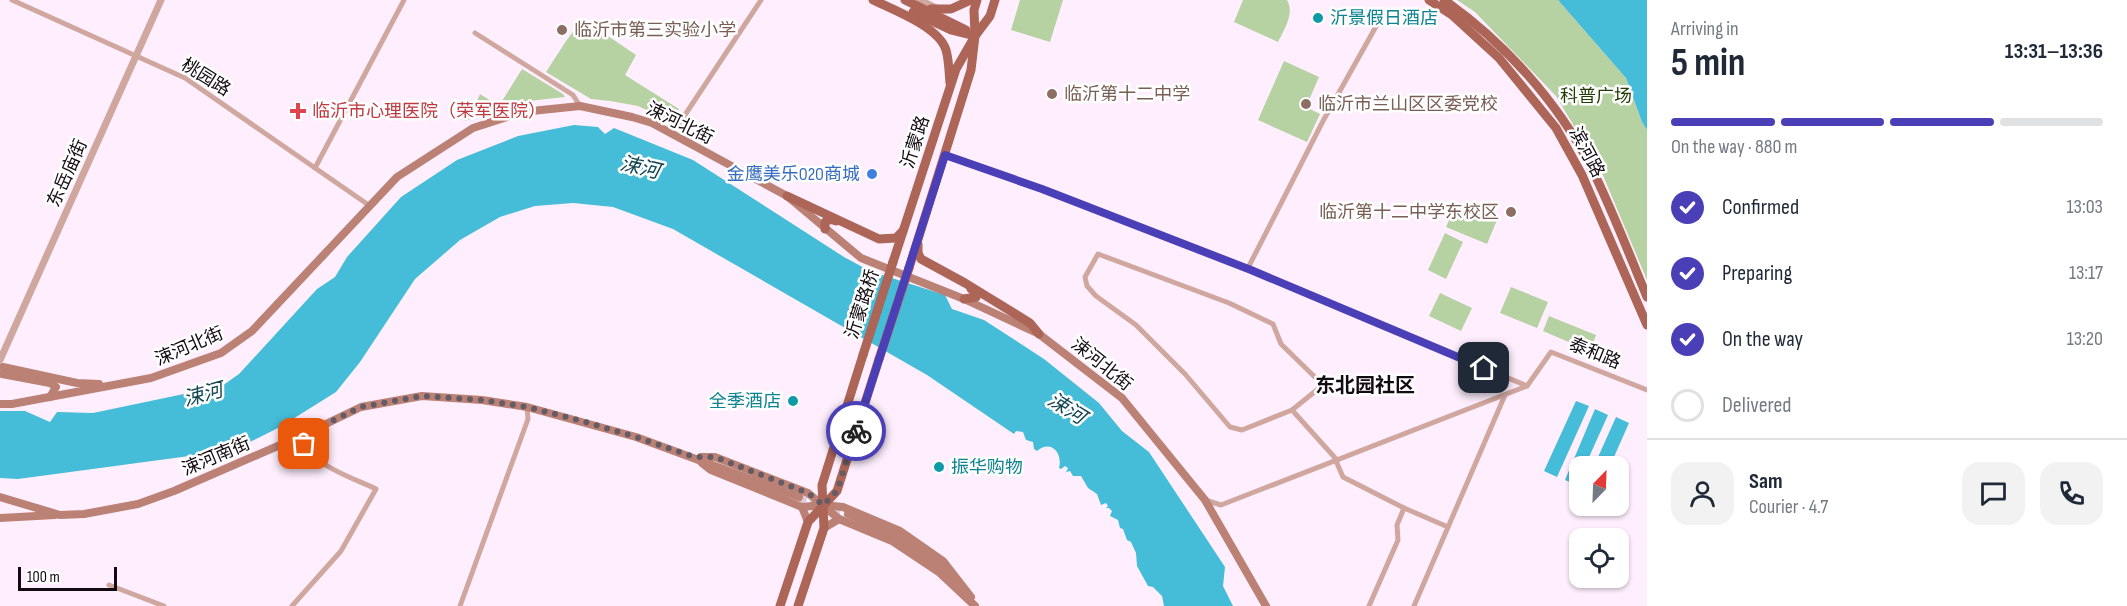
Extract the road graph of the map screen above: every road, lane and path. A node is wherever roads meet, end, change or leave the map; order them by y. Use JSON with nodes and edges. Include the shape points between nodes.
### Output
{"nodes":[{"id":1,"x":12,"y":0,"type":"edge"},
{"id":2,"x":161,"y":0,"type":"edge"},
{"id":3,"x":404,"y":0,"type":"edge"},
{"id":4,"x":761,"y":0,"type":"edge"},
{"id":5,"x":873,"y":0,"type":"edge"},
{"id":6,"x":887,"y":0,"type":"edge"},
{"id":7,"x":904,"y":0,"type":"edge"},
{"id":8,"x":971,"y":0,"type":"edge"},
{"id":9,"x":977,"y":0,"type":"edge"},
{"id":10,"x":995,"y":0,"type":"edge"},
{"id":11,"x":1429,"y":0,"type":"edge"},
{"id":12,"x":1444,"y":0,"type":"edge"},
{"id":13,"x":922,"y":4,"type":"edge"},
{"id":14,"x":1383,"y":14,"type":"dead end"},
{"id":15,"x":475,"y":33,"type":"dead end"},
{"id":16,"x":975,"y":36,"type":"junction"},
{"id":17,"x":135,"y":56,"type":"junction"},
{"id":18,"x":951,"y":86,"type":"junction"},
{"id":19,"x":580,"y":106,"type":"junction"},
{"id":20,"x":677,"y":127,"type":"dead end"},
{"id":21,"x":945,"y":155,"type":"junction"},
{"id":22,"x":315,"y":168,"type":"junction"},
{"id":23,"x":787,"y":196,"type":"junction"},
{"id":24,"x":369,"y":206,"type":"junction"},
{"id":25,"x":825,"y":229,"type":"junction"},
{"id":26,"x":904,"y":229,"type":"junction"},
{"id":27,"x":918,"y":238,"type":"junction"},
{"id":28,"x":893,"y":262,"type":"junction"},
{"id":29,"x":909,"y":268,"type":"junction"},
{"id":30,"x":1248,"y":268,"type":"junction"},
{"id":31,"x":1647,"y":297,"type":"edge"},
{"id":32,"x":964,"y":300,"type":"junction"},
{"id":33,"x":1647,"y":325,"type":"edge"},
{"id":34,"x":1040,"y":334,"type":"junction"},
{"id":35,"x":1,"y":368,"type":"edge"},
{"id":36,"x":113,"y":385,"type":"junction"},
{"id":37,"x":1527,"y":387,"type":"junction"},
{"id":38,"x":1647,"y":390,"type":"edge"},
{"id":39,"x":1504,"y":395,"type":"junction"},
{"id":40,"x":50,"y":397,"type":"junction"},
{"id":41,"x":0,"y":404,"type":"edge"},
{"id":42,"x":527,"y":407,"type":"junction"},
{"id":43,"x":1292,"y":410,"type":"junction"},
{"id":44,"x":303,"y":435,"type":"junction"},
{"id":45,"x":694,"y":457,"type":"junction"},
{"id":46,"x":1337,"y":460,"type":"junction"},
{"id":47,"x":837,"y":491,"type":"junction"},
{"id":48,"x":0,"y":497,"type":"edge"},
{"id":49,"x":799,"y":497,"type":"tunnel mouth"},
{"id":50,"x":1205,"y":500,"type":"junction"},
{"id":51,"x":21,"y":503,"type":"junction"},
{"id":52,"x":823,"y":505,"type":"junction"},
{"id":53,"x":1221,"y":505,"type":"junction"},
{"id":54,"x":802,"y":507,"type":"junction"},
{"id":55,"x":1404,"y":508,"type":"junction"},
{"id":56,"x":845,"y":511,"type":"junction"},
{"id":57,"x":84,"y":514,"type":"junction"},
{"id":58,"x":0,"y":516,"type":"edge"},
{"id":59,"x":839,"y":519,"type":"junction"},
{"id":60,"x":808,"y":522,"type":"junction"},
{"id":61,"x":1218,"y":522,"type":"junction"},
{"id":62,"x":824,"y":528,"type":"junction"},
{"id":63,"x":1448,"y":528,"type":"junction"},
{"id":64,"x":109,"y":585,"type":"dead end"},
{"id":65,"x":164,"y":606,"type":"edge"},
{"id":66,"x":292,"y":606,"type":"edge"},
{"id":67,"x":460,"y":606,"type":"edge"},
{"id":68,"x":780,"y":606,"type":"edge"},
{"id":69,"x":798,"y":606,"type":"edge"},
{"id":70,"x":976,"y":606,"type":"edge"},
{"id":71,"x":1266,"y":606,"type":"edge"},
{"id":72,"x":1370,"y":606,"type":"edge"},
{"id":73,"x":1414,"y":606,"type":"edge"}],
"edges":[{"from":1,"to":17,"type":"street","name":"桃园路"},
{"from":2,"to":17,"type":"street","name":"东岳庙街"},
{"from":3,"to":22,"type":"street"},
{"from":4,"to":20,"type":"street"},
{"from":5,"to":18,"type":"main road","via":[[921,23],[942,42]]},
{"from":6,"to":16,"type":"main road","via":[[951,30]]},
{"from":7,"to":13,"type":"main road"},
{"from":8,"to":13,"type":"main road","via":[[940,10]]},
{"from":9,"to":16,"type":"main road","name":"沂蒙路"},
{"from":10,"to":16,"type":"main road","name":"沂蒙路","via":[[990,16]]},
{"from":11,"to":33,"type":"main road","name":"滨河路","via":[[1452,15],[1499,58],[1556,128],[1582,175]]},
{"from":12,"to":31,"type":"main road","name":"滨河路","via":[[1507,52],[1567,127],[1590,166]]},
{"from":13,"to":16,"type":"main road"},
{"from":14,"to":30,"type":"street"},
{"from":15,"to":19,"type":"street","via":[[573,95]]},
{"from":16,"to":18,"type":"main road","name":"沂蒙路"},
{"from":16,"to":21,"type":"main road","name":"沂蒙路","via":[[971,70]]},
{"from":17,"to":22,"type":"street","name":"桃园路","via":[[185,78]]},
{"from":17,"to":35,"type":"street","name":"东岳庙街"},
{"from":18,"to":26,"type":"main road","name":"沂蒙路"},
{"from":19,"to":23,"type":"main road","name":"涑河北街","via":[[652,123]]},
{"from":19,"to":24,"type":"main road","name":"涑河北街","via":[[522,112],[473,128],[397,177]]},
{"from":21,"to":27,"type":"main road","name":"沂蒙路"},
{"from":21,"to":30,"type":"street"},
{"from":22,"to":24,"type":"street","name":"桃园路"},
{"from":23,"to":25,"type":"main road","name":"涑河北街"},
{"from":23,"to":26,"type":"main road","via":[[879,239],[896,238]]},
{"from":24,"to":36,"type":"main road","name":"涑河北街","via":[[252,331],[221,353],[151,378]]},
{"from":25,"to":28,"type":"main road","via":[[825,222],[832,219],[889,246]]},
{"from":25,"to":32,"type":"main road","name":"涑河北街","via":[[861,258]]},
{"from":26,"to":28,"type":"main road","name":"沂蒙路"},
{"from":27,"to":29,"type":"main road","name":"沂蒙路"},
{"from":27,"to":34,"type":"main road","via":[[921,259],[1030,323]]},
{"from":28,"to":52,"type":"main road","name":"沂蒙路桥","bridge":true,"via":[[822,485]]},
{"from":29,"to":32,"type":"main road","via":[[925,265],[976,292],[976,297]]},
{"from":29,"to":47,"type":"main road","name":"沂蒙路桥","bridge":true},
{"from":30,"to":37,"type":"street"},
{"from":32,"to":34,"type":"main road","name":"涑河北街"},
{"from":34,"to":50,"type":"main road","name":"涑河北街","via":[[1122,398]]},
{"from":35,"to":36,"type":"main road","via":[[77,383]]},
{"from":35,"to":40,"type":"main road","via":[[50,383],[56,387]]},
{"from":36,"to":40,"type":"main road","name":"涑河北街"},
{"from":37,"to":38,"type":"street","name":"泰和路","via":[[1551,352]]},
{"from":37,"to":39,"type":"street"},
{"from":39,"to":46,"type":"street"},
{"from":39,"to":63,"type":"street"},
{"from":40,"to":41,"type":"main road","name":"涑河北街"},
{"from":42,"to":44,"type":"main road","name":"涑河南街","via":[[422,396],[361,407]]},
{"from":42,"to":45,"type":"main road","name":"涑河南街"},
{"from":42,"to":67,"type":"street","via":[[528,419]]},
{"from":43,"to":43,"type":"street","via":[[1323,385],[1281,344],[1273,324],[1229,303],[1098,254],[1085,277],[1087,286],[1136,325],[1230,427],[1242,430]]},
{"from":43,"to":46,"type":"street"},
{"from":44,"to":57,"type":"main road","name":"涑河南街","via":[[147,500]]},
{"from":44,"to":66,"type":"street","via":[[304,444],[320,462],[376,489],[341,551]]},
{"from":45,"to":49,"type":"main road","name":"涑河南街"},
{"from":45,"to":52,"type":"main road","via":[[715,457],[808,493]]},
{"from":45,"to":54,"type":"main road","via":[[711,470]]},
{"from":46,"to":53,"type":"street"},
{"from":46,"to":55,"type":"street","via":[[1343,477]]},
{"from":47,"to":52,"type":"main road"},
{"from":47,"to":56,"type":"main road"},
{"from":48,"to":51,"type":"main road","name":"涑河南街"},
{"from":50,"to":53,"type":"street"},
{"from":50,"to":61,"type":"main road","name":"涑河北街"},
{"from":51,"to":57,"type":"main road","name":"涑河南街","via":[[60,515]]},
{"from":51,"to":58,"type":"main road","via":[[21,514]]},
{"from":52,"to":54,"type":"main road"},
{"from":52,"to":56,"type":"main road"},
{"from":52,"to":59,"type":"main road"},
{"from":52,"to":60,"type":"main road"},
{"from":52,"to":62,"type":"main road"},
{"from":53,"to":61,"type":"street"},
{"from":54,"to":60,"type":"main road"},
{"from":55,"to":63,"type":"street"},
{"from":55,"to":72,"type":"street","via":[[1397,525],[1398,540]]},
{"from":56,"to":70,"type":"main road","via":[[917,549],[943,569]]},
{"from":57,"to":58,"type":"main road"},
{"from":59,"to":62,"type":"main road"},
{"from":59,"to":70,"type":"main road","via":[[916,555]]},
{"from":60,"to":68,"type":"main road"},
{"from":61,"to":71,"type":"main road","name":"涑河北街"},
{"from":62,"to":69,"type":"main road"},
{"from":63,"to":73,"type":"street"},
{"from":64,"to":65,"type":"street"}]}
